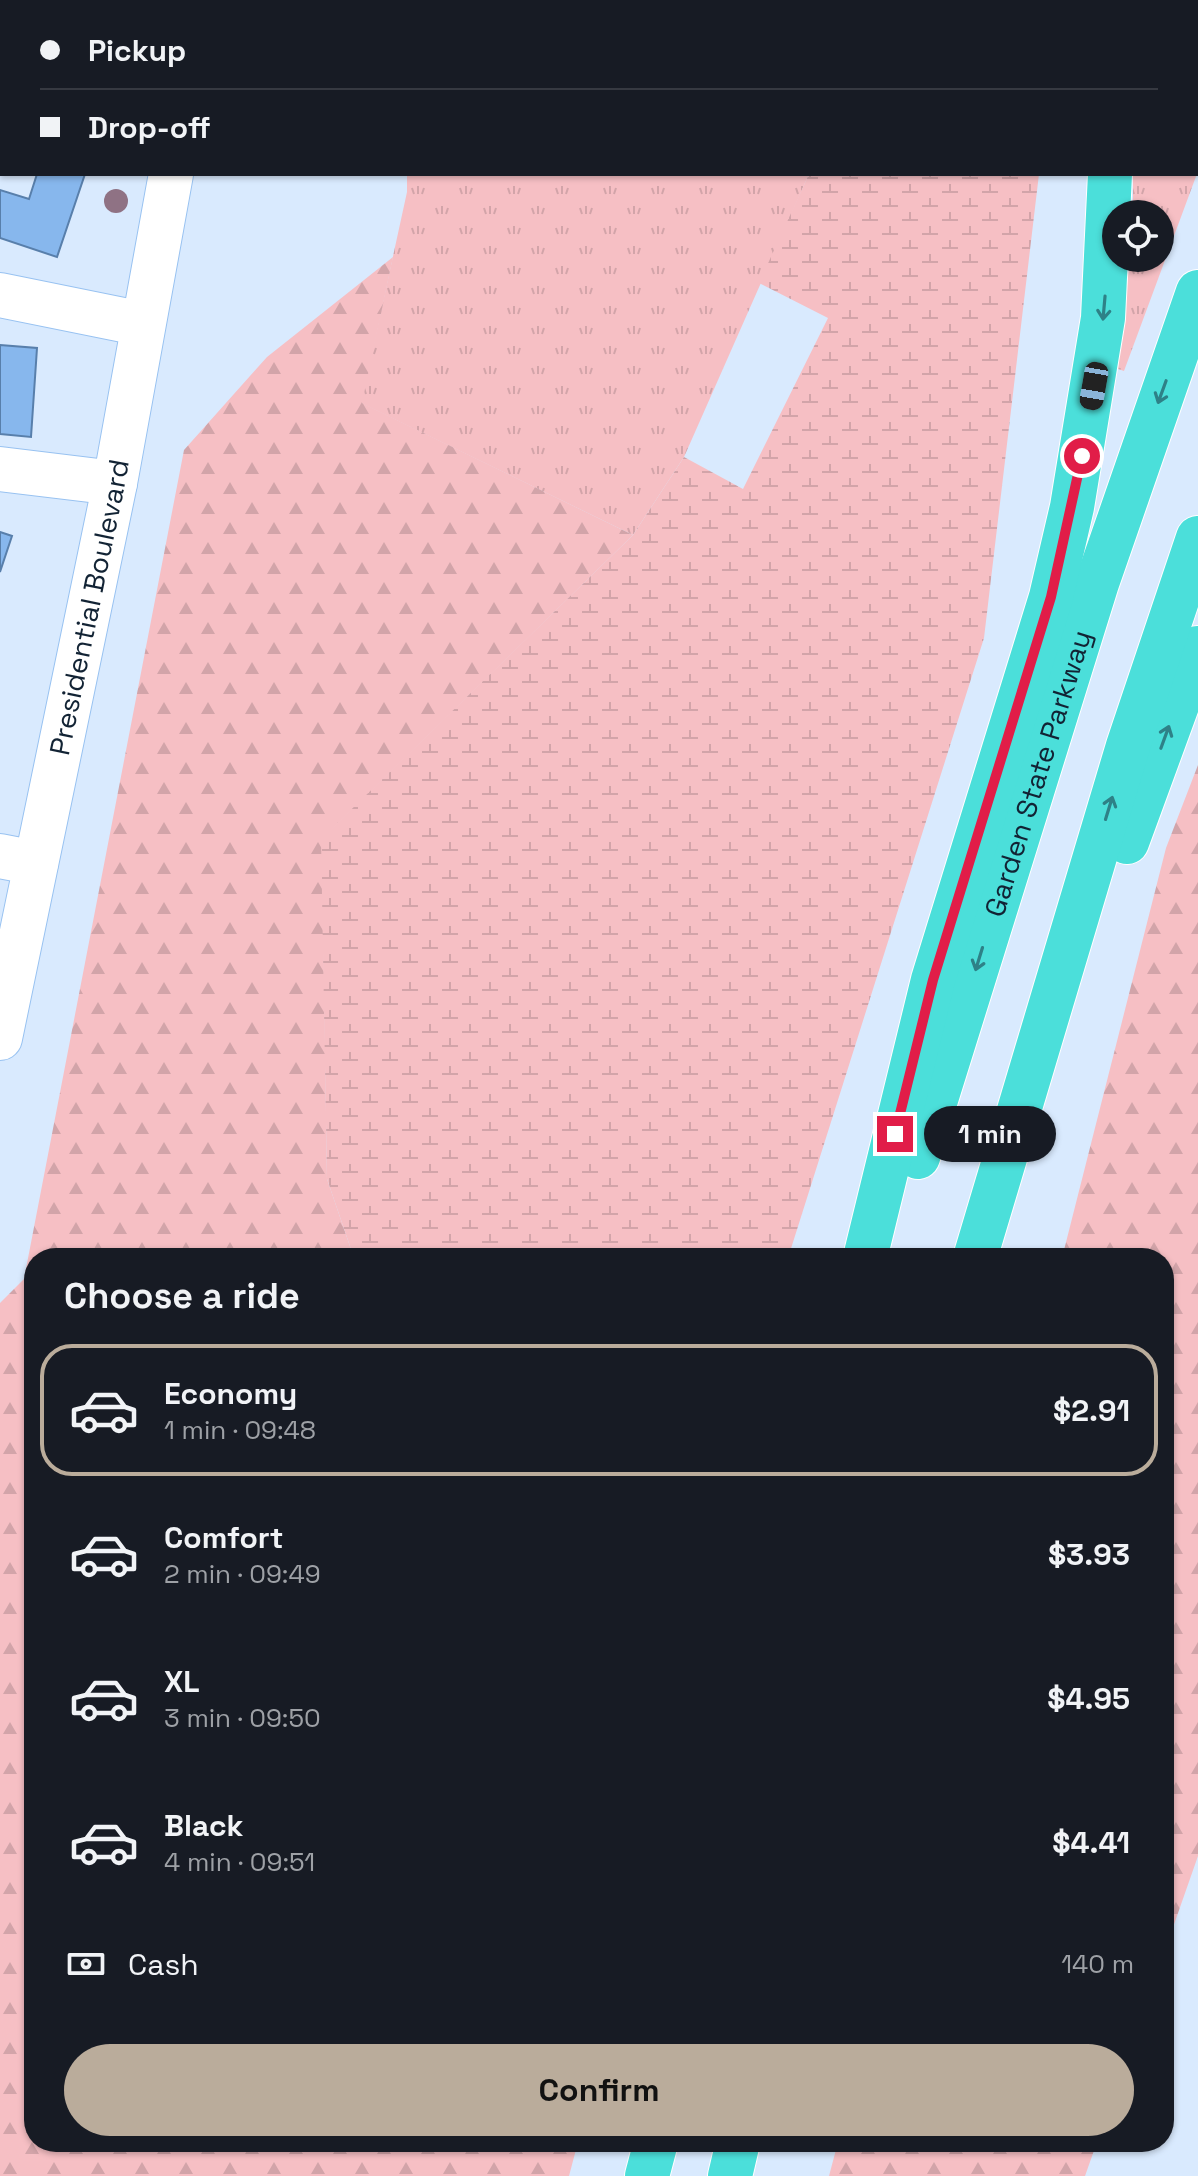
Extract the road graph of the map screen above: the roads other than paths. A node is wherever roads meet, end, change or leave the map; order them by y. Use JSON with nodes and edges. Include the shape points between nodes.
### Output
{"nodes":[{"id":1,"x":171,"y":176,"type":"edge"},
{"id":2,"x":1110,"y":176,"type":"edge"},
{"id":3,"x":1198,"y":292,"type":"edge"},
{"id":4,"x":0,"y":295,"type":"edge"},
{"id":5,"x":143,"y":324,"type":"junction"},
{"id":6,"x":0,"y":469,"type":"edge"},
{"id":7,"x":115,"y":483,"type":"junction"},
{"id":8,"x":1198,"y":538,"type":"edge"},
{"id":9,"x":1198,"y":648,"type":"edge"},
{"id":10,"x":18,"y":860,"type":"edge"},
{"id":11,"x":0,"y":1038,"type":"edge"},
{"id":12,"x":867,"y":1248,"type":"edge"},
{"id":13,"x":890,"y":1248,"type":"edge"},
{"id":14,"x":978,"y":1248,"type":"edge"},
{"id":15,"x":979,"y":1248,"type":"edge"},
{"id":16,"x":653,"y":2152,"type":"edge"},
{"id":17,"x":736,"y":2152,"type":"edge"},
{"id":18,"x":647,"y":2176,"type":"edge"},
{"id":19,"x":730,"y":2176,"type":"edge"}],
"edges":[{"from":1,"to":5,"type":"street","name":"Presidential Boulevard"},
{"from":2,"to":12,"type":"highway","one_way":true,"via":[[1103,318],[1069,522],[1051,597],[933,980]]},
{"from":3,"to":13,"type":"highway","name":"Garden State Parkway","one_way":true,"via":[[1097,583]]},
{"from":4,"to":5,"type":"street"},
{"from":5,"to":7,"type":"street","name":"Presidential Boulevard"},
{"from":6,"to":7,"type":"street"},
{"from":7,"to":10,"type":"street","name":"Presidential Boulevard"},
{"from":14,"to":8,"type":"highway","one_way":true,"via":[[1128,746]]},
{"from":15,"to":9,"type":"highway","one_way":true},
{"from":10,"to":11,"type":"street","name":"Presidential Boulevard"},
{"from":16,"to":18,"type":"highway"},
{"from":17,"to":19,"type":"highway"}]}
